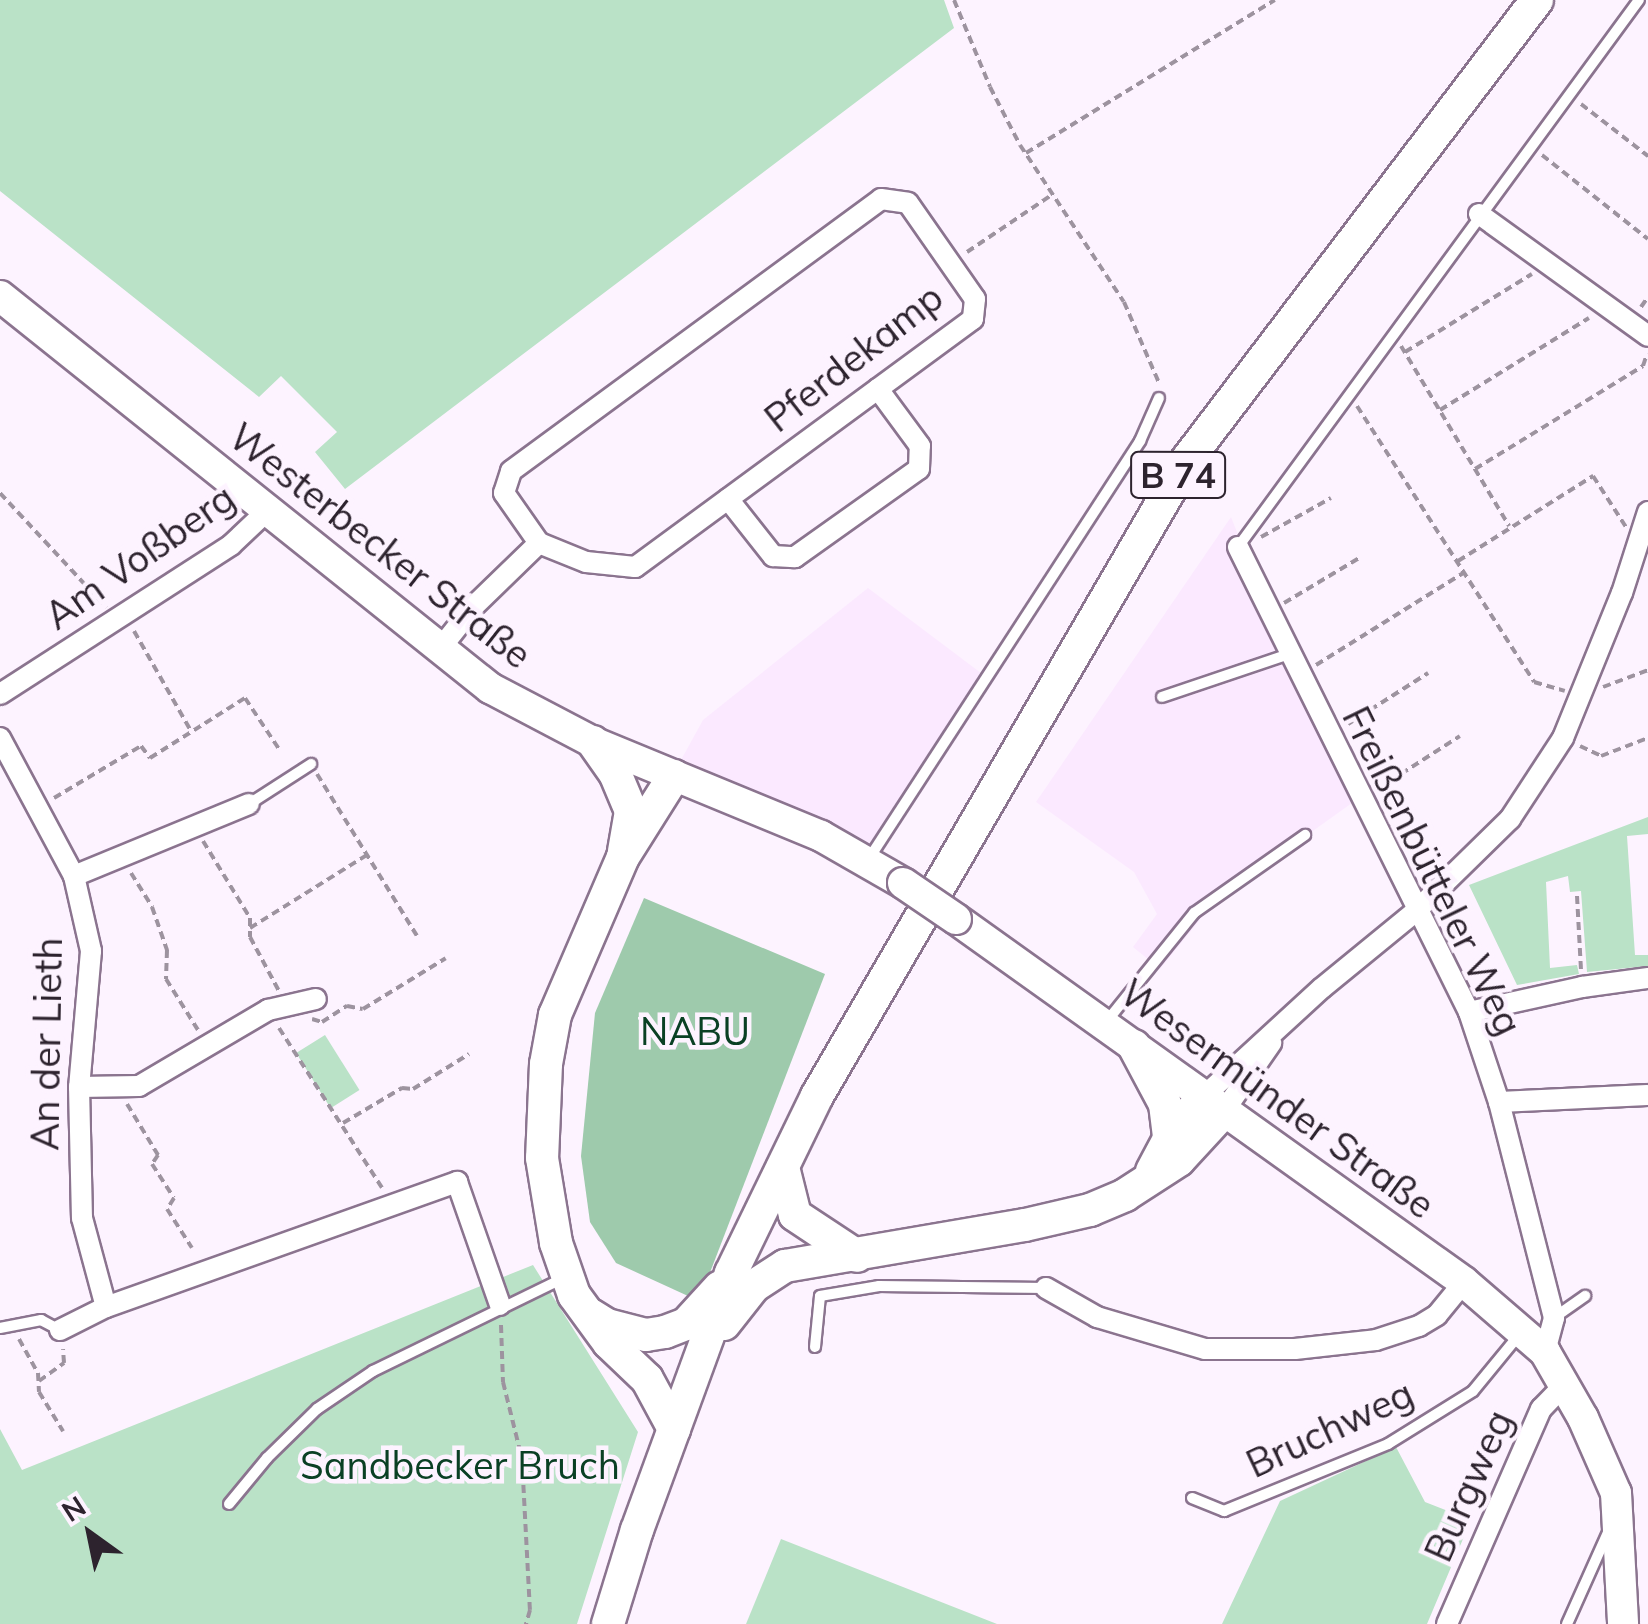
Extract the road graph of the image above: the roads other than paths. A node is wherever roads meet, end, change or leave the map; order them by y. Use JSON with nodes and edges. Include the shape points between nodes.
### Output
{"nodes":[{"id":1,"x":1537,"y":0,"type":"edge"},
{"id":2,"x":1639,"y":0,"type":"edge"},
{"id":3,"x":1479,"y":214,"type":"junction"},
{"id":4,"x":0,"y":296,"type":"edge"},
{"id":5,"x":1648,"y":336,"type":"edge"},
{"id":6,"x":878,"y":389,"type":"junction"},
{"id":7,"x":1159,"y":398,"type":"road end"},
{"id":8,"x":728,"y":499,"type":"junction"},
{"id":9,"x":268,"y":510,"type":"junction"},
{"id":10,"x":1648,"y":512,"type":"edge"},
{"id":11,"x":538,"y":544,"type":"junction"},
{"id":12,"x":1238,"y":546,"type":"joint"},
{"id":13,"x":439,"y":650,"type":"junction"},
{"id":14,"x":1288,"y":654,"type":"junction"},
{"id":15,"x":0,"y":694,"type":"edge"},
{"id":16,"x":1162,"y":698,"type":"dead end"},
{"id":17,"x":0,"y":738,"type":"edge"},
{"id":18,"x":592,"y":742,"type":"junction"},
{"id":19,"x":311,"y":764,"type":"road end"},
{"id":20,"x":666,"y":772,"type":"junction"},
{"id":21,"x":249,"y":804,"type":"joint"},
{"id":22,"x":631,"y":812,"type":"junction"},
{"id":23,"x":1305,"y":835,"type":"dead end"},
{"id":24,"x":623,"y":857,"type":"junction"},
{"id":25,"x":867,"y":860,"type":"junction"},
{"id":26,"x":74,"y":876,"type":"junction"},
{"id":27,"x":1416,"y":911,"type":"junction"},
{"id":28,"x":956,"y":919,"type":"joint"},
{"id":29,"x":1648,"y":978,"type":"edge"},
{"id":30,"x":316,"y":998,"type":"dead end"},
{"id":31,"x":1469,"y":1012,"type":"junction"},
{"id":32,"x":1104,"y":1025,"type":"junction"},
{"id":33,"x":1134,"y":1046,"type":"junction"},
{"id":34,"x":79,"y":1088,"type":"junction"},
{"id":35,"x":1648,"y":1095,"type":"edge"},
{"id":36,"x":1499,"y":1102,"type":"junction"},
{"id":37,"x":1213,"y":1104,"type":"junction"},
{"id":38,"x":1169,"y":1139,"type":"junction"},
{"id":39,"x":783,"y":1167,"type":"junction"},
{"id":40,"x":1147,"y":1181,"type":"junction"},
{"id":41,"x":857,"y":1256,"type":"junction"},
{"id":42,"x":731,"y":1274,"type":"junction"},
{"id":43,"x":567,"y":1277,"type":"junction"},
{"id":44,"x":1464,"y":1282,"type":"junction"},
{"id":45,"x":1046,"y":1288,"type":"joint"},
{"id":46,"x":1585,"y":1296,"type":"dead end"},
{"id":47,"x":500,"y":1306,"type":"junction"},
{"id":48,"x":106,"y":1307,"type":"junction"},
{"id":49,"x":588,"y":1313,"type":"junction"},
{"id":50,"x":1554,"y":1318,"type":"junction"},
{"id":51,"x":6,"y":1327,"type":"edge"},
{"id":52,"x":60,"y":1330,"type":"joint"},
{"id":53,"x":1524,"y":1330,"type":"junction"},
{"id":54,"x":815,"y":1347,"type":"dead end"},
{"id":55,"x":1546,"y":1352,"type":"junction"},
{"id":56,"x":701,"y":1356,"type":"junction"},
{"id":57,"x":1566,"y":1384,"type":"junction"},
{"id":58,"x":674,"y":1429,"type":"junction"},
{"id":59,"x":1192,"y":1498,"type":"dead end"},
{"id":60,"x":230,"y":1504,"type":"dead end"},
{"id":61,"x":1621,"y":1520,"type":"junction"},
{"id":62,"x":608,"y":1624,"type":"edge"},
{"id":63,"x":1447,"y":1624,"type":"edge"},
{"id":64,"x":1567,"y":1624,"type":"edge"},
{"id":65,"x":1623,"y":1624,"type":"edge"}],
"edges":[{"from":1,"to":39,"type":"main road","number":"B 74","via":[[1187,460],[816,1096]]},
{"from":2,"to":3,"type":"lane"},
{"from":3,"to":5,"type":"street"},
{"from":3,"to":12,"type":"lane"},
{"from":4,"to":9,"type":"street","name":"Westerbecker Straße"},
{"from":6,"to":8,"type":"street","name":"Pferdekamp"},
{"from":6,"to":8,"type":"street","via":[[920,446],[919,468],[795,557],[773,556]]},
{"from":6,"to":11,"type":"street","name":"Pferdekamp","via":[[973,319],[975,298],[908,203],[881,200],[511,471],[504,493]]},
{"from":7,"to":25,"type":"lane","via":[[1140,441]]},
{"from":8,"to":11,"type":"street","name":"Pferdekamp","via":[[635,567],[586,562]]},
{"from":9,"to":13,"type":"street","name":"Westerbecker Straße"},
{"from":9,"to":15,"type":"street","name":"Am Voßberg","via":[[248,533]]},
{"from":10,"to":27,"type":"street","via":[[1563,738],[1510,819]]},
{"from":11,"to":13,"type":"street"},
{"from":12,"to":14,"type":"street","name":"Freißenbütteler Weg"},
{"from":13,"to":18,"type":"street","name":"Westerbecker Straße","via":[[490,688]]},
{"from":14,"to":16,"type":"lane"},
{"from":14,"to":27,"type":"street","name":"Freißenbütteler Weg"},
{"from":17,"to":26,"type":"street","name":"An der Lieth"},
{"from":18,"to":20,"type":"street","name":"Westerbecker Straße"},
{"from":18,"to":22,"type":"main road","via":[[615,772]]},
{"from":19,"to":21,"type":"lane"},
{"from":20,"to":22,"type":"main road","via":[[636,796]]},
{"from":20,"to":24,"type":"main road"},
{"from":20,"to":25,"type":"street","name":"Westerbecker Straße"},
{"from":21,"to":26,"type":"street"},
{"from":22,"to":24,"type":"main road"},
{"from":23,"to":32,"type":"lane","via":[[1194,913]]},
{"from":24,"to":43,"type":"main road","via":[[555,1015],[546,1064],[542,1158]]},
{"from":25,"to":28,"type":"street","name":"Westerbecker Straße","bridge":true},
{"from":26,"to":34,"type":"street","name":"An der Lieth","via":[[90,951]]},
{"from":27,"to":31,"type":"street","name":"Freißenbütteler Weg"},
{"from":27,"to":37,"type":"street","via":[[1322,988]]},
{"from":28,"to":32,"type":"street","name":"Wesermünder Straße"},
{"from":29,"to":31,"type":"street"},
{"from":30,"to":34,"type":"street","via":[[275,1008],[139,1086]]},
{"from":31,"to":36,"type":"street","name":"Freißenbütteler Weg"},
{"from":32,"to":33,"type":"street","name":"Wesermünder Straße"},
{"from":33,"to":37,"type":"street","name":"Wesermünder Straße"},
{"from":33,"to":38,"type":"main road","via":[[1165,1104]]},
{"from":34,"to":48,"type":"street","name":"An der Lieth","via":[[82,1218]]},
{"from":35,"to":36,"type":"street"},
{"from":36,"to":50,"type":"street","name":"Freißenbütteler Weg"},
{"from":37,"to":38,"type":"main road"},
{"from":37,"to":40,"type":"main road","via":[[1179,1160]]},
{"from":37,"to":44,"type":"street","name":"Wesermünder Straße"},
{"from":38,"to":40,"type":"main road"},
{"from":39,"to":41,"type":"main road","via":[[794,1216]]},
{"from":39,"to":42,"type":"main road","number":"B 74"},
{"from":40,"to":41,"type":"main road","via":[[1090,1210]]},
{"from":41,"to":56,"type":"main road","via":[[785,1266],[768,1276],[739,1302]]},
{"from":42,"to":49,"type":"main road","via":[[686,1324],[665,1332],[646,1335]]},
{"from":42,"to":56,"type":"main road","number":"B 74"},
{"from":43,"to":47,"type":"lane"},
{"from":43,"to":49,"type":"main road"},
{"from":44,"to":45,"type":"street","via":[[1419,1326],[1376,1340],[1205,1350],[1097,1318]]},
{"from":44,"to":53,"type":"street","name":"Wesermünder Straße"},
{"from":45,"to":54,"type":"lane","via":[[878,1286],[820,1296]]},
{"from":46,"to":50,"type":"lane"},
{"from":47,"to":48,"type":"street","via":[[457,1182]]},
{"from":47,"to":60,"type":"lane","via":[[373,1371],[316,1409]]},
{"from":48,"to":52,"type":"street"},
{"from":49,"to":58,"type":"main road","via":[[647,1380]]},
{"from":50,"to":55,"type":"street","name":"Freißenbütteler Weg"},
{"from":51,"to":52,"type":"lane","via":[[41,1320]]},
{"from":53,"to":55,"type":"street","name":"Wesermünder Straße"},
{"from":53,"to":59,"type":"lane","name":"Bruchweg","via":[[1473,1391],[1388,1444],[1224,1511]]},
{"from":55,"to":57,"type":"street","name":"Wesermünder Straße"},
{"from":56,"to":58,"type":"main road","number":"B 74"},
{"from":57,"to":61,"type":"street","name":"Wesermünder Straße","via":[[1606,1466]]},
{"from":57,"to":63,"type":"street","name":"Burgweg","via":[[1541,1408]]},
{"from":58,"to":62,"type":"main road","number":"B 74"},
{"from":61,"to":64,"type":"lane","via":[[1609,1530]]},
{"from":61,"to":65,"type":"street","name":"Wesermünder Straße"}]}
